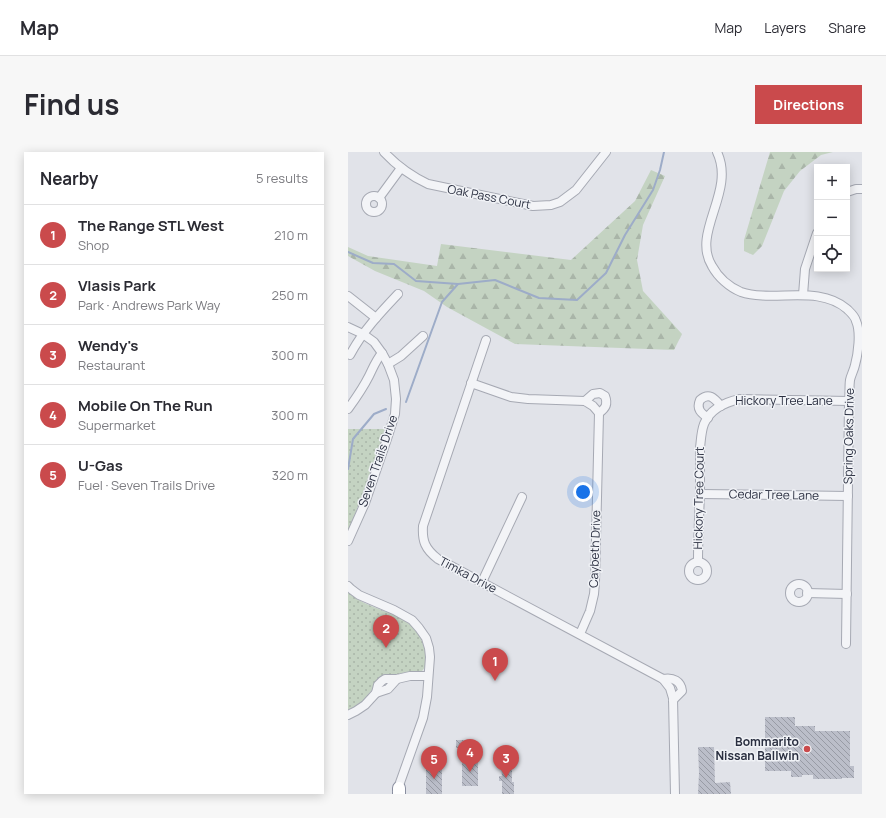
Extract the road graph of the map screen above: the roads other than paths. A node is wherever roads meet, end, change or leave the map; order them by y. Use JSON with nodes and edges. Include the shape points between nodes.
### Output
{"nodes":[{"id":1,"x":384,"y":152,"type":"edge"},
{"id":2,"x":606,"y":152,"type":"edge"},
{"id":3,"x":717,"y":152,"type":"edge"},
{"id":4,"x":401,"y":168,"type":"junction"},
{"id":5,"x":862,"y":189,"type":"edge"},
{"id":6,"x":850,"y":191,"type":"edge"},
{"id":7,"x":379,"y":198,"type":"dead end"},
{"id":8,"x":816,"y":236,"type":"edge"},
{"id":9,"x":398,"y":294,"type":"dead end"},
{"id":10,"x":803,"y":295,"type":"junction"},
{"id":11,"x":348,"y":296,"type":"edge"},
{"id":12,"x":376,"y":318,"type":"junction"},
{"id":13,"x":348,"y":327,"type":"edge"},
{"id":14,"x":363,"y":334,"type":"junction"},
{"id":15,"x":422,"y":336,"type":"dead end"},
{"id":16,"x":486,"y":340,"type":"dead end"},
{"id":17,"x":382,"y":353,"type":"junction"},
{"id":18,"x":350,"y":355,"type":"dead end"},
{"id":19,"x":388,"y":364,"type":"junction"},
{"id":20,"x":471,"y":383,"type":"junction"},
{"id":21,"x":585,"y":401,"type":"junction"},
{"id":22,"x":849,"y":401,"type":"junction"},
{"id":23,"x":721,"y":406,"type":"junction"},
{"id":24,"x":348,"y":409,"type":"edge"},
{"id":25,"x":598,"y":413,"type":"junction"},
{"id":26,"x":708,"y":418,"type":"junction"},
{"id":27,"x":701,"y":433,"type":"joint"},
{"id":28,"x":700,"y":494,"type":"junction"},
{"id":29,"x":848,"y":496,"type":"junction"},
{"id":30,"x":522,"y":497,"type":"dead end"},
{"id":31,"x":348,"y":541,"type":"edge"},
{"id":32,"x":698,"y":562,"type":"dead end"},
{"id":33,"x":482,"y":582,"type":"junction"},
{"id":34,"x":348,"y":586,"type":"edge"},
{"id":35,"x":807,"y":593,"type":"dead end"},
{"id":36,"x":847,"y":594,"type":"junction"},
{"id":37,"x":580,"y":634,"type":"junction"},
{"id":38,"x":846,"y":644,"type":"dead end"},
{"id":39,"x":428,"y":676,"type":"junction"},
{"id":40,"x":348,"y":715,"type":"edge"},
{"id":41,"x":398,"y":792,"type":"edge"},
{"id":42,"x":675,"y":794,"type":"edge"}],
"edges":[{"from":1,"to":4,"type":"street","name":"Oak Pass Court"},
{"from":2,"to":4,"type":"street","name":"Oak Pass Court","via":[[576,190],[560,202],[551,205],[533,206],[428,184]]},
{"from":3,"to":10,"type":"street","name":"Spring Oaks Drive","via":[[722,170],[721,187],[707,238],[707,255],[713,268],[729,285],[742,292],[762,295]]},
{"from":4,"to":7,"type":"street"},
{"from":5,"to":6,"type":"street"},
{"from":8,"to":10,"type":"street","via":[[805,269]]},
{"from":9,"to":12,"type":"street"},
{"from":10,"to":22,"type":"street","name":"Spring Oaks Drive","via":[[829,298],[845,308],[857,321],[859,341],[856,364],[850,379]]},
{"from":11,"to":12,"type":"street"},
{"from":12,"to":14,"type":"street"},
{"from":13,"to":14,"type":"street","name":"Seven Trails Drive"},
{"from":14,"to":17,"type":"street","name":"Seven Trails Drive","via":[[374,342]]},
{"from":14,"to":18,"type":"street"},
{"from":15,"to":19,"type":"street","via":[[401,356]]},
{"from":16,"to":20,"type":"street","name":"Timka Drive"},
{"from":17,"to":19,"type":"street","name":"Seven Trails Drive"},
{"from":17,"to":24,"type":"street"},
{"from":19,"to":31,"type":"street","name":"Seven Trails Drive","via":[[394,380],[395,414],[365,503]]},
{"from":20,"to":21,"type":"street","name":"Caybeth Drive","via":[[511,397]]},
{"from":20,"to":33,"type":"street","name":"Timka Drive","via":[[423,526],[423,540],[430,553]]},
{"from":21,"to":25,"type":"street"},
{"from":21,"to":25,"type":"street","name":"Caybeth Drive","via":[[594,394],[600,393],[605,396],[605,406]]},
{"from":22,"to":23,"type":"street","name":"Hickory Tree Lane","via":[[740,399]]},
{"from":22,"to":29,"type":"street","name":"Spring Oaks Drive"},
{"from":23,"to":26,"type":"street","name":"Hickory Tree Lane"},
{"from":23,"to":26,"type":"street","name":"Hickory Tree Lane","via":[[709,396],[700,400],[699,410]]},
{"from":25,"to":37,"type":"street","name":"Caybeth Drive","via":[[595,582],[590,611]]},
{"from":26,"to":27,"type":"street","name":"Hickory Tree Lane"},
{"from":27,"to":28,"type":"street","name":"Hickory Tree Court"},
{"from":28,"to":29,"type":"street","name":"Cedar Tree Lane"},
{"from":28,"to":32,"type":"street","name":"Hickory Tree Court"},
{"from":29,"to":36,"type":"street","name":"Spring Oaks Drive"},
{"from":30,"to":33,"type":"street"},
{"from":33,"to":37,"type":"street","name":"Timka Drive"},
{"from":34,"to":39,"type":"street","via":[[359,595],[412,620],[420,628],[429,648]]},
{"from":35,"to":36,"type":"street"},
{"from":36,"to":38,"type":"street","name":"Spring Oaks Drive"},
{"from":37,"to":42,"type":"street","name":"Timka Drive","via":[[663,679],[670,688],[673,698]]},
{"from":39,"to":40,"type":"street","via":[[385,679],[364,705]]},
{"from":39,"to":41,"type":"street","via":[[424,718]]}]}
